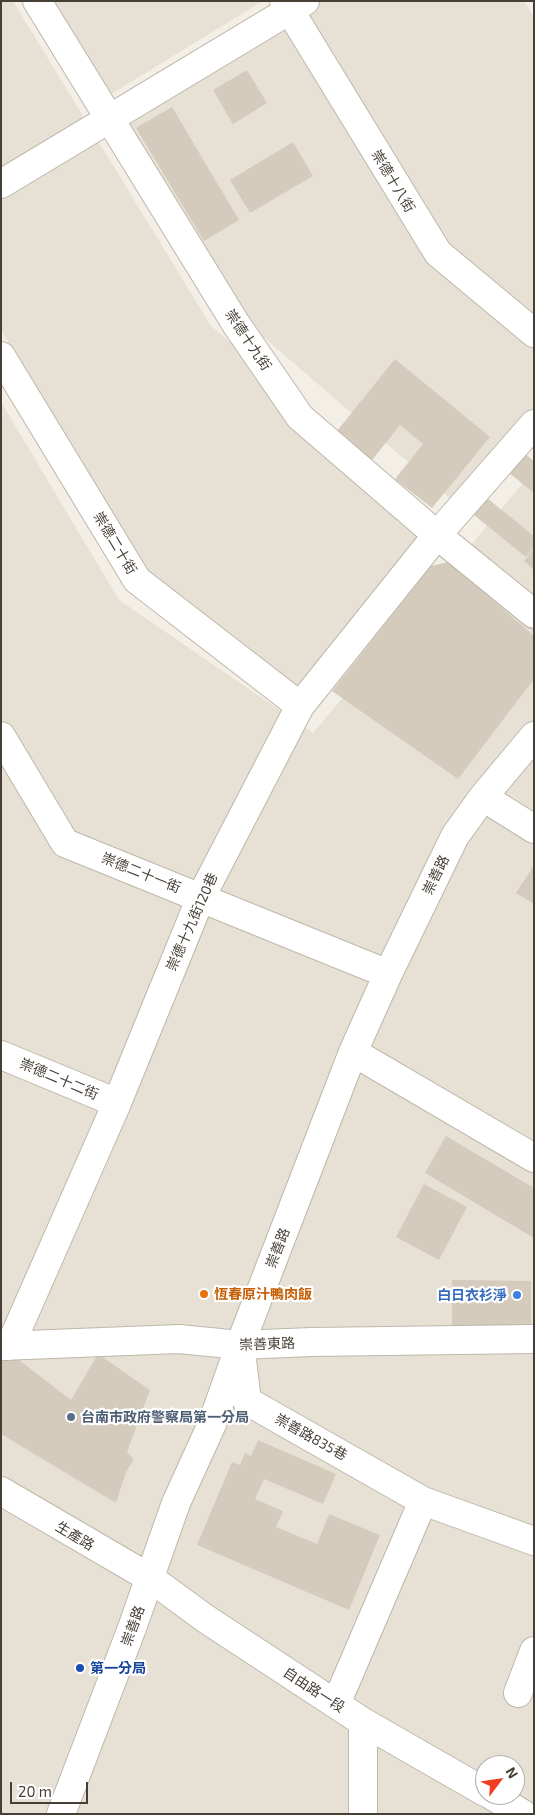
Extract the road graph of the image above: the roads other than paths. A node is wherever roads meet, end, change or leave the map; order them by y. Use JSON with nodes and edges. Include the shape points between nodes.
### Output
{"nodes":[{"id":1,"x":37,"y":1,"type":"edge"},
{"id":2,"x":293,"y":4,"type":"edge"},
{"id":3,"x":109,"y":119,"type":"junction"},
{"id":4,"x":1,"y":184,"type":"edge"},
{"id":5,"x":534,"y":333,"type":"edge"},
{"id":6,"x":1,"y":356,"type":"edge"},
{"id":7,"x":534,"y":424,"type":"edge"},
{"id":8,"x":437,"y":535,"type":"junction"},
{"id":9,"x":534,"y":614,"type":"edge"},
{"id":10,"x":300,"y":706,"type":"junction"},
{"id":11,"x":1,"y":736,"type":"edge"},
{"id":12,"x":534,"y":736,"type":"edge"},
{"id":13,"x":483,"y":797,"type":"junction"},
{"id":14,"x":534,"y":828,"type":"edge"},
{"id":15,"x":201,"y":897,"type":"junction"},
{"id":16,"x":388,"y":974,"type":"junction"},
{"id":17,"x":353,"y":1052,"type":"junction"},
{"id":18,"x":1,"y":1055,"type":"edge"},
{"id":19,"x":117,"y":1103,"type":"junction"},
{"id":20,"x":534,"y":1158,"type":"edge"},
{"id":21,"x":531,"y":1333,"type":"edge"},
{"id":22,"x":240,"y":1345,"type":"junction"},
{"id":23,"x":6,"y":1346,"type":"edge"},
{"id":24,"x":1,"y":1491,"type":"edge"},
{"id":25,"x":423,"y":1501,"type":"junction"},
{"id":26,"x":534,"y":1541,"type":"edge"},
{"id":27,"x":150,"y":1578,"type":"junction"},
{"id":28,"x":534,"y":1651,"type":"edge"},
{"id":29,"x":518,"y":1693,"type":"dead end"},
{"id":30,"x":336,"y":1704,"type":"junction"},
{"id":31,"x":364,"y":1722,"type":"junction"},
{"id":32,"x":475,"y":1786,"type":"edge"},
{"id":33,"x":508,"y":1805,"type":"edge"},
{"id":34,"x":61,"y":1814,"type":"edge"},
{"id":35,"x":363,"y":1814,"type":"edge"},
{"id":36,"x":523,"y":1814,"type":"edge"}],
"edges":[{"from":1,"to":3,"type":"street","name":"崇德十九街"},
{"from":2,"to":3,"type":"street"},
{"from":2,"to":5,"type":"street","name":"崇德十八街","via":[[438,253]]},
{"from":3,"to":4,"type":"street"},
{"from":3,"to":8,"type":"street","name":"崇德十九街","via":[[236,324],[300,417]]},
{"from":6,"to":10,"type":"street","name":"崇德二十街","via":[[137,580]]},
{"from":7,"to":8,"type":"street","name":"崇德十九街120巷"},
{"from":8,"to":9,"type":"street","name":"崇德十九街"},
{"from":8,"to":10,"type":"street","name":"崇德十九街120巷"},
{"from":10,"to":15,"type":"street","name":"崇德十九街120巷"},
{"from":11,"to":15,"type":"street","name":"崇德二十一街","via":[[65,842]]},
{"from":12,"to":13,"type":"street","name":"崇善路"},
{"from":13,"to":14,"type":"street"},
{"from":13,"to":16,"type":"street","name":"崇善路","via":[[455,836]]},
{"from":15,"to":16,"type":"street","name":"崇德二十一街"},
{"from":15,"to":19,"type":"street","name":"崇德十九街120巷"},
{"from":16,"to":17,"type":"street","name":"崇善路"},
{"from":17,"to":20,"type":"street"},
{"from":17,"to":22,"type":"street","name":"崇善路"},
{"from":18,"to":19,"type":"street","name":"崇德二十二街"},
{"from":19,"to":23,"type":"street","name":"崇德十九街120巷"},
{"from":21,"to":22,"type":"street","name":"崇善東路"},
{"from":22,"to":23,"type":"street","name":"崇善東路","via":[[179,1339]]},
{"from":22,"to":25,"type":"street","name":"崇善路835巷","via":[[247,1401]]},
{"from":22,"to":27,"type":"street","name":"崇善路","via":[[212,1424],[176,1503]]},
{"from":24,"to":27,"type":"street","name":"生產路"},
{"from":25,"to":26,"type":"street","name":"崇善路835巷"},
{"from":25,"to":30,"type":"street"},
{"from":27,"to":30,"type":"street","name":"自由路一段","via":[[206,1619]]},
{"from":27,"to":34,"type":"street","name":"崇善路"},
{"from":28,"to":29,"type":"street"},
{"from":30,"to":31,"type":"street","name":"自由路一段"},
{"from":31,"to":32,"type":"street","name":"自由路一段"},
{"from":31,"to":35,"type":"street"},
{"from":33,"to":36,"type":"street"}]}
